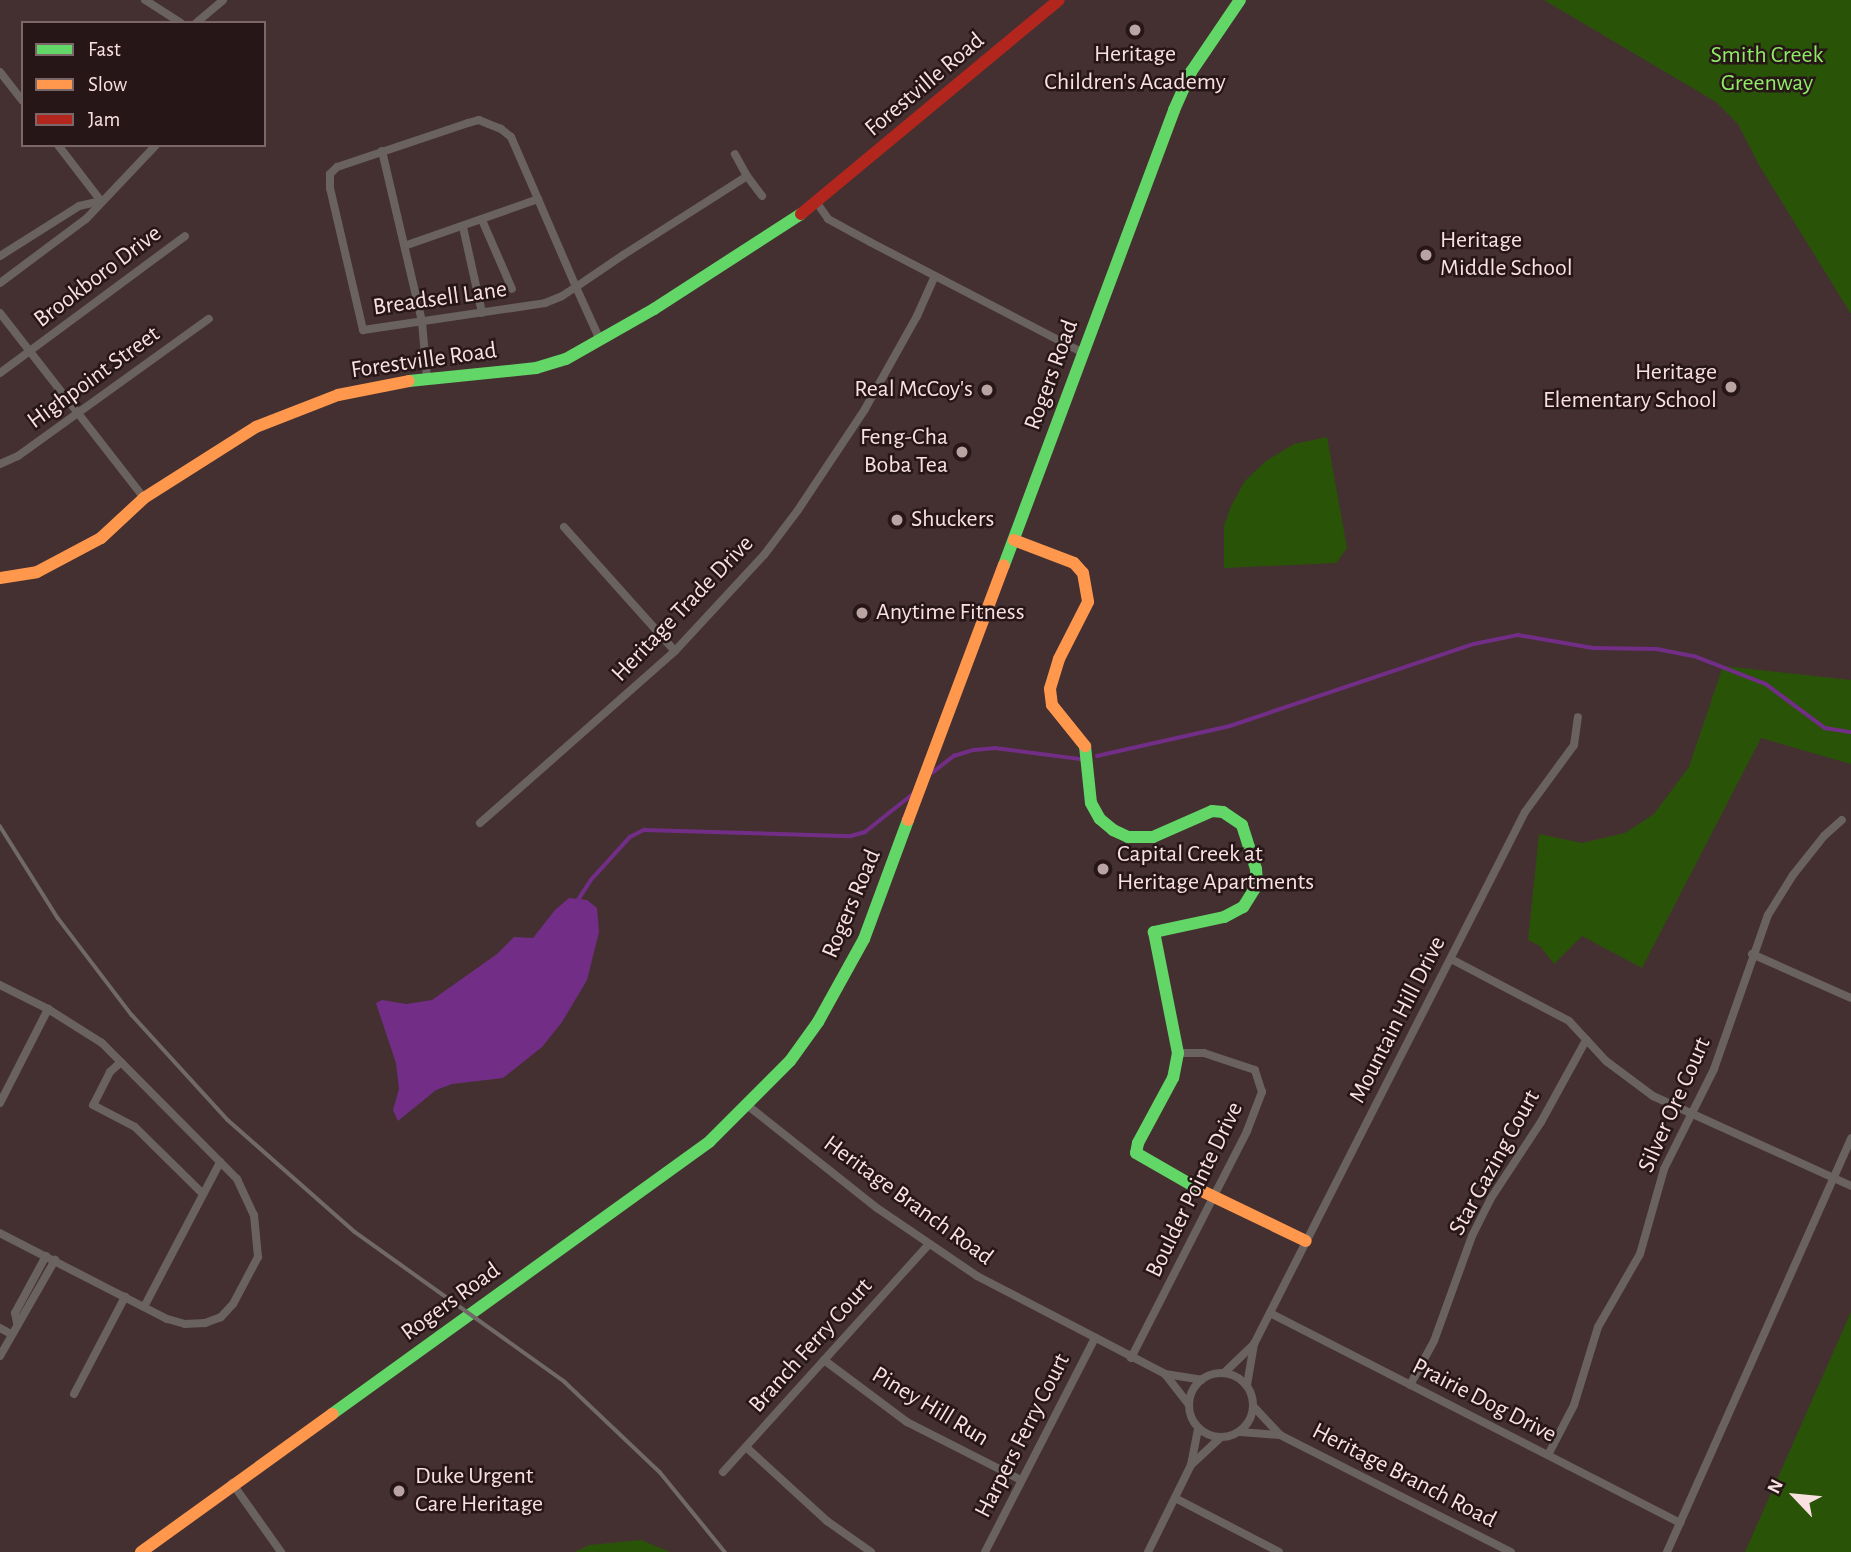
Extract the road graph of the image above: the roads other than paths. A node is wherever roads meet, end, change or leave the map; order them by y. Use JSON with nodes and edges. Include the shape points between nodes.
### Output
{"nodes":[{"id":1,"x":145,"y":0,"type":"edge"},
{"id":2,"x":223,"y":0,"type":"edge"},
{"id":3,"x":1059,"y":0,"type":"edge"},
{"id":4,"x":1240,"y":0,"type":"edge"},
{"id":5,"x":178,"y":21,"type":"edge"},
{"id":6,"x":198,"y":21,"type":"edge"},
{"id":7,"x":0,"y":72,"type":"edge"},
{"id":8,"x":21,"y":98,"type":"edge"},
{"id":9,"x":60,"y":147,"type":"edge"},
{"id":10,"x":154,"y":147,"type":"edge"},
{"id":11,"x":382,"y":151,"type":"junction"},
{"id":12,"x":735,"y":153,"type":"dead end"},
{"id":13,"x":747,"y":176,"type":"junction"},
{"id":14,"x":762,"y":196,"type":"dead end"},
{"id":15,"x":538,"y":199,"type":"junction"},
{"id":16,"x":101,"y":201,"type":"junction"},
{"id":17,"x":817,"y":203,"type":"junction"},
{"id":18,"x":482,"y":220,"type":"junction"},
{"id":19,"x":463,"y":227,"type":"junction"},
{"id":20,"x":185,"y":236,"type":"dead end"},
{"id":21,"x":407,"y":245,"type":"junction"},
{"id":22,"x":0,"y":256,"type":"edge"},
{"id":23,"x":934,"y":278,"type":"junction"},
{"id":24,"x":0,"y":283,"type":"edge"},
{"id":25,"x":576,"y":287,"type":"junction"},
{"id":26,"x":512,"y":289,"type":"dead end"},
{"id":27,"x":0,"y":313,"type":"edge"},
{"id":28,"x":482,"y":313,"type":"junction"},
{"id":29,"x":209,"y":319,"type":"dead end"},
{"id":30,"x":422,"y":322,"type":"junction"},
{"id":31,"x":600,"y":340,"type":"junction"},
{"id":32,"x":30,"y":351,"type":"junction"},
{"id":33,"x":1083,"y":353,"type":"junction"},
{"id":34,"x":0,"y":373,"type":"edge"},
{"id":35,"x":427,"y":378,"type":"junction"},
{"id":36,"x":80,"y":412,"type":"junction"},
{"id":37,"x":0,"y":464,"type":"edge"},
{"id":38,"x":144,"y":498,"type":"junction"},
{"id":39,"x":564,"y":527,"type":"dead end"},
{"id":40,"x":1014,"y":540,"type":"junction"},
{"id":41,"x":0,"y":578,"type":"edge"},
{"id":42,"x":675,"y":651,"type":"junction"},
{"id":43,"x":1578,"y":717,"type":"dead end"},
{"id":44,"x":1842,"y":820,"type":"dead end"},
{"id":45,"x":480,"y":822,"type":"dead end"},
{"id":46,"x":1752,"y":954,"type":"junction"},
{"id":47,"x":1451,"y":959,"type":"junction"},
{"id":48,"x":0,"y":985,"type":"edge"},
{"id":49,"x":1851,"y":998,"type":"edge"},
{"id":50,"x":48,"y":1009,"type":"junction"},
{"id":51,"x":1586,"y":1040,"type":"junction"},
{"id":52,"x":1178,"y":1053,"type":"junction"},
{"id":53,"x":121,"y":1062,"type":"junction"},
{"id":54,"x":0,"y":1079,"type":"edge"},
{"id":55,"x":10,"y":1084,"type":"junction"},
{"id":56,"x":0,"y":1103,"type":"edge"},
{"id":57,"x":747,"y":1105,"type":"junction"},
{"id":58,"x":1691,"y":1113,"type":"junction"},
{"id":59,"x":1851,"y":1138,"type":"edge"},
{"id":60,"x":220,"y":1162,"type":"junction"},
{"id":61,"x":1832,"y":1178,"type":"junction"},
{"id":62,"x":1851,"y":1186,"type":"edge"},
{"id":63,"x":203,"y":1194,"type":"junction"},
{"id":64,"x":1215,"y":1196,"type":"junction"},
{"id":65,"x":0,"y":1233,"type":"edge"},
{"id":66,"x":1306,"y":1241,"type":"junction"},
{"id":67,"x":928,"y":1245,"type":"junction"},
{"id":68,"x":46,"y":1256,"type":"junction"},
{"id":69,"x":55,"y":1260,"type":"junction"},
{"id":70,"x":125,"y":1297,"type":"junction"},
{"id":71,"x":144,"y":1307,"type":"junction"},
{"id":72,"x":1270,"y":1313,"type":"junction"},
{"id":73,"x":17,"y":1323,"type":"junction"},
{"id":74,"x":0,"y":1328,"type":"edge"},
{"id":75,"x":11,"y":1334,"type":"junction"},
{"id":76,"x":1095,"y":1338,"type":"junction"},
{"id":77,"x":1254,"y":1344,"type":"junction"},
{"id":78,"x":0,"y":1356,"type":"edge"},
{"id":79,"x":1131,"y":1358,"type":"junction"},
{"id":80,"x":824,"y":1360,"type":"junction"},
{"id":81,"x":1224,"y":1373,"type":"junction"},
{"id":82,"x":1165,"y":1374,"type":"junction"},
{"id":83,"x":1202,"y":1380,"type":"junction"},
{"id":84,"x":1247,"y":1385,"type":"junction"},
{"id":85,"x":1410,"y":1385,"type":"junction"},
{"id":86,"x":74,"y":1394,"type":"dead end"},
{"id":87,"x":1189,"y":1405,"type":"junction"},
{"id":88,"x":1254,"y":1407,"type":"junction"},
{"id":89,"x":1198,"y":1428,"type":"junction"},
{"id":90,"x":1240,"y":1432,"type":"junction"},
{"id":91,"x":1280,"y":1435,"type":"junction"},
{"id":92,"x":1220,"y":1438,"type":"junction"},
{"id":93,"x":746,"y":1447,"type":"junction"},
{"id":94,"x":1549,"y":1455,"type":"junction"},
{"id":95,"x":1192,"y":1465,"type":"junction"},
{"id":96,"x":723,"y":1472,"type":"dead end"},
{"id":97,"x":1021,"y":1480,"type":"junction"},
{"id":98,"x":232,"y":1483,"type":"junction"},
{"id":99,"x":1175,"y":1499,"type":"junction"},
{"id":100,"x":1680,"y":1523,"type":"junction"},
{"id":101,"x":141,"y":1552,"type":"edge"},
{"id":102,"x":281,"y":1552,"type":"edge"},
{"id":103,"x":871,"y":1552,"type":"edge"},
{"id":104,"x":985,"y":1552,"type":"edge"},
{"id":105,"x":1148,"y":1552,"type":"edge"},
{"id":106,"x":1279,"y":1552,"type":"edge"},
{"id":107,"x":1511,"y":1552,"type":"edge"},
{"id":108,"x":1667,"y":1552,"type":"edge"}],
"edges":[{"from":1,"to":5,"type":"street"},
{"from":2,"to":6,"type":"street"},
{"from":3,"to":17,"type":"street","name":"Forestville Road"},
{"from":4,"to":33,"type":"street","name":"Rogers Road","via":[[1185,85]]},
{"from":7,"to":8,"type":"street"},
{"from":9,"to":16,"type":"street"},
{"from":10,"to":16,"type":"street"},
{"from":11,"to":15,"type":"street","name":"Breadsell Lane","via":[[479,120],[511,137]]},
{"from":11,"to":21,"type":"street"},
{"from":11,"to":30,"type":"street","name":"Breadsell Lane","via":[[337,167],[330,174],[363,330]]},
{"from":12,"to":13,"type":"street"},
{"from":13,"to":14,"type":"street"},
{"from":13,"to":25,"type":"street"},
{"from":15,"to":18,"type":"street"},
{"from":15,"to":25,"type":"street","name":"Breadsell Lane"},
{"from":16,"to":22,"type":"street","via":[[79,206]]},
{"from":16,"to":24,"type":"street","via":[[86,219]]},
{"from":17,"to":23,"type":"street","via":[[828,219]]},
{"from":17,"to":31,"type":"street","name":"Forestville Road"},
{"from":18,"to":19,"type":"street"},
{"from":18,"to":26,"type":"street"},
{"from":19,"to":21,"type":"street"},
{"from":19,"to":28,"type":"street"},
{"from":20,"to":32,"type":"street","name":"Brookboro Drive"},
{"from":21,"to":30,"type":"street"},
{"from":23,"to":33,"type":"street"},
{"from":23,"to":42,"type":"street","name":"Heritage Trade Drive","via":[[865,409],[798,510],[733,591]]},
{"from":25,"to":28,"type":"street","name":"Breadsell Lane","via":[[545,303]]},
{"from":25,"to":31,"type":"street","name":"Breadsell Lane"},
{"from":27,"to":32,"type":"street"},
{"from":28,"to":30,"type":"street","name":"Breadsell Lane"},
{"from":29,"to":36,"type":"street","name":"Highpoint Street"},
{"from":30,"to":35,"type":"street"},
{"from":31,"to":35,"type":"street","name":"Forestville Road","via":[[566,359],[536,368]]},
{"from":32,"to":34,"type":"street","name":"Brookboro Drive"},
{"from":32,"to":36,"type":"street"},
{"from":33,"to":40,"type":"street","name":"Rogers Road"},
{"from":35,"to":38,"type":"street","name":"Forestville Road","via":[[338,395],[256,427]]},
{"from":36,"to":37,"type":"street","name":"Highpoint Street"},
{"from":36,"to":38,"type":"street"},
{"from":38,"to":41,"type":"street","name":"Forestville Road","via":[[101,538],[64,559],[37,572]]},
{"from":39,"to":42,"type":"street"},
{"from":40,"to":52,"type":"street","via":[[1074,563],[1088,588],[1088,602],[1059,659],[1050,689],[1052,705],[1088,752],[1091,803],[1100,819],[1112,831],[1128,837],[1170,832],[1212,811],[1223,812],[1242,825],[1257,885],[1243,906],[1222,917],[1153,932]]},
{"from":40,"to":57,"type":"street","name":"Rogers Road","via":[[864,939],[818,1023],[790,1061]]},
{"from":42,"to":45,"type":"street","name":"Heritage Trade Drive"},
{"from":43,"to":47,"type":"street","name":"Mountain Hill Drive","via":[[1574,745],[1525,812]]},
{"from":44,"to":46,"type":"street","name":"Silver Ore Court","via":[[1793,875],[1768,915]]},
{"from":46,"to":49,"type":"street"},
{"from":46,"to":58,"type":"street","name":"Silver Ore Court","via":[[1731,1026]]},
{"from":47,"to":51,"type":"street","via":[[1569,1021]]},
{"from":47,"to":66,"type":"street","name":"Mountain Hill Drive"},
{"from":48,"to":50,"type":"street"},
{"from":50,"to":53,"type":"street","via":[[102,1043]]},
{"from":50,"to":55,"type":"street"},
{"from":51,"to":58,"type":"street","via":[[1653,1096]]},
{"from":51,"to":85,"type":"street","name":"Star Gazing Court","via":[[1541,1122],[1491,1198],[1472,1236],[1434,1341]]},
{"from":52,"to":64,"type":"street","via":[[1173,1078],[1136,1153]]},
{"from":52,"to":64,"type":"street","name":"Boulder Pointe Drive","via":[[1204,1053],[1255,1070],[1262,1092]]},
{"from":53,"to":60,"type":"street"},
{"from":53,"to":63,"type":"street","via":[[110,1072],[93,1105],[135,1127]]},
{"from":54,"to":55,"type":"street"},
{"from":55,"to":56,"type":"street"},
{"from":57,"to":67,"type":"street","name":"Heritage Branch Road"},
{"from":57,"to":98,"type":"street","name":"Rogers Road","via":[[710,1141]]},
{"from":58,"to":61,"type":"street"},
{"from":58,"to":94,"type":"street","name":"Silver Ore Court","via":[[1664,1169],[1640,1254],[1598,1327],[1574,1405]]},
{"from":59,"to":61,"type":"street"},
{"from":60,"to":63,"type":"street"},
{"from":60,"to":71,"type":"street","via":[[247,1197],[258,1256],[233,1304],[222,1317],[186,1324]]},
{"from":61,"to":62,"type":"street"},
{"from":61,"to":100,"type":"street"},
{"from":63,"to":71,"type":"street"},
{"from":64,"to":66,"type":"street"},
{"from":64,"to":79,"type":"street","name":"Boulder Pointe Drive"},
{"from":65,"to":68,"type":"street"},
{"from":66,"to":72,"type":"street","name":"Mountain Hill Drive"},
{"from":67,"to":76,"type":"street","name":"Heritage Branch Road"},
{"from":67,"to":80,"type":"street","name":"Branch Ferry Court"},
{"from":68,"to":69,"type":"street"},
{"from":68,"to":73,"type":"street","via":[[15,1313]]},
{"from":69,"to":70,"type":"street"},
{"from":69,"to":73,"type":"street"},
{"from":70,"to":71,"type":"street"},
{"from":70,"to":86,"type":"street"},
{"from":72,"to":77,"type":"street","name":"Mountain Hill Drive"},
{"from":72,"to":85,"type":"street","name":"Prairie Dog Drive"},
{"from":73,"to":75,"type":"street"},
{"from":74,"to":75,"type":"street"},
{"from":75,"to":78,"type":"street"},
{"from":76,"to":79,"type":"street","name":"Heritage Branch Road"},
{"from":76,"to":97,"type":"street","name":"Harpers Ferry Court"},
{"from":77,"to":81,"type":"street","name":"Mountain Hill Drive"},
{"from":77,"to":84,"type":"street","name":"Mountain Hill Drive"},
{"from":79,"to":82,"type":"street","name":"Heritage Branch Road"},
{"from":80,"to":93,"type":"street","name":"Branch Ferry Court"},
{"from":80,"to":97,"type":"street","name":"Piney Hill Run","via":[[907,1422]]},
{"from":81,"to":83,"type":"street"},
{"from":81,"to":84,"type":"street"},
{"from":82,"to":83,"type":"street","name":"Heritage Branch Road"},
{"from":82,"to":87,"type":"street","name":"Heritage Branch Road"},
{"from":83,"to":87,"type":"street"},
{"from":84,"to":88,"type":"street"},
{"from":85,"to":94,"type":"street","name":"Prairie Dog Drive"},
{"from":87,"to":89,"type":"street"},
{"from":88,"to":90,"type":"street"},
{"from":88,"to":91,"type":"street","name":"Heritage Branch Road"},
{"from":89,"to":92,"type":"street"},
{"from":89,"to":95,"type":"street"},
{"from":90,"to":91,"type":"street","name":"Heritage Branch Road"},
{"from":90,"to":92,"type":"street"},
{"from":91,"to":107,"type":"street","name":"Heritage Branch Road"},
{"from":92,"to":95,"type":"street"},
{"from":93,"to":96,"type":"street","name":"Branch Ferry Court"},
{"from":93,"to":103,"type":"street","via":[[827,1521]]},
{"from":94,"to":100,"type":"street","name":"Prairie Dog Drive"},
{"from":95,"to":99,"type":"street"},
{"from":97,"to":104,"type":"street","name":"Harpers Ferry Court"},
{"from":98,"to":101,"type":"street","name":"Rogers Road"},
{"from":98,"to":102,"type":"street"},
{"from":99,"to":105,"type":"street"},
{"from":99,"to":106,"type":"street"},
{"from":100,"to":108,"type":"street"}]}
